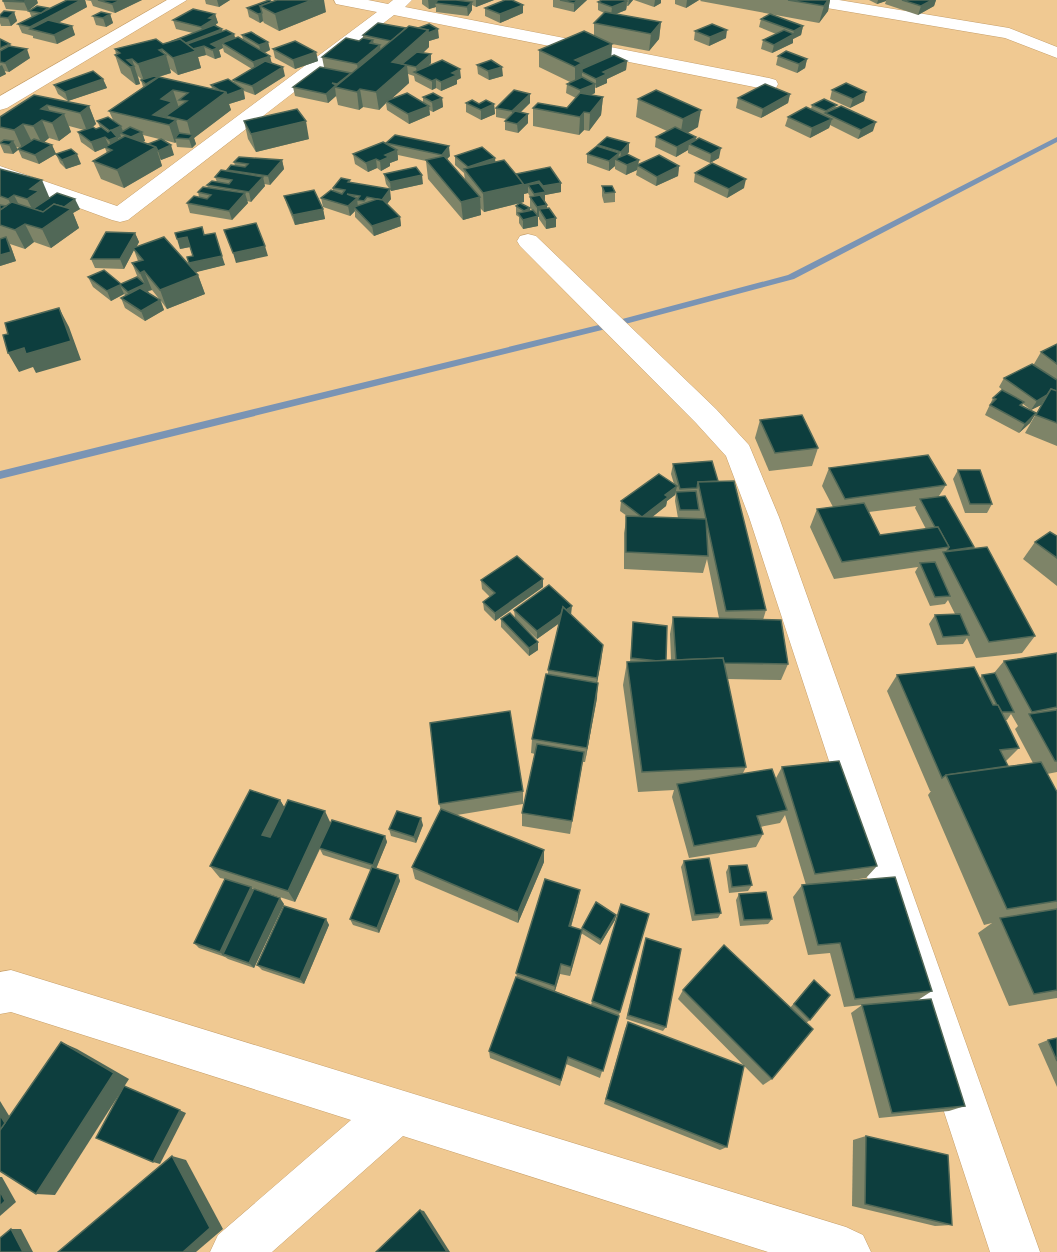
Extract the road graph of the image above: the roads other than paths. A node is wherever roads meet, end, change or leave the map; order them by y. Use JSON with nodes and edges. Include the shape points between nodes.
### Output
{"nodes":[{"id":1,"x":178,"y":0,"type":"edge"},
{"id":2,"x":342,"y":0,"type":"edge"},
{"id":3,"x":809,"y":0,"type":"edge"},
{"id":4,"x":397,"y":5,"type":"edge"},
{"id":5,"x":1057,"y":53,"type":"edge"},
{"id":6,"x":769,"y":84,"type":"edge"},
{"id":7,"x":0,"y":104,"type":"edge"},
{"id":8,"x":0,"y":172,"type":"edge"},
{"id":9,"x":528,"y":241,"type":"dead end"},
{"id":10,"x":0,"y":993,"type":"edge"},
{"id":11,"x":397,"y":1111,"type":"junction"},
{"id":12,"x":235,"y":1252,"type":"edge"},
{"id":13,"x":846,"y":1252,"type":"edge"},
{"id":14,"x":1015,"y":1252,"type":"edge"}],
"edges":[{"from":1,"to":7,"type":"street"},
{"from":2,"to":4,"type":"street"},
{"from":3,"to":5,"type":"street","via":[[1009,33]]},
{"from":4,"to":6,"type":"street"},
{"from":4,"to":8,"type":"street","via":[[120,215]]},
{"from":9,"to":14,"type":"street","via":[[739,452]]},
{"from":10,"to":11,"type":"street","via":[[11,991]]},
{"from":11,"to":12,"type":"street"},
{"from":11,"to":13,"type":"street"}]}
